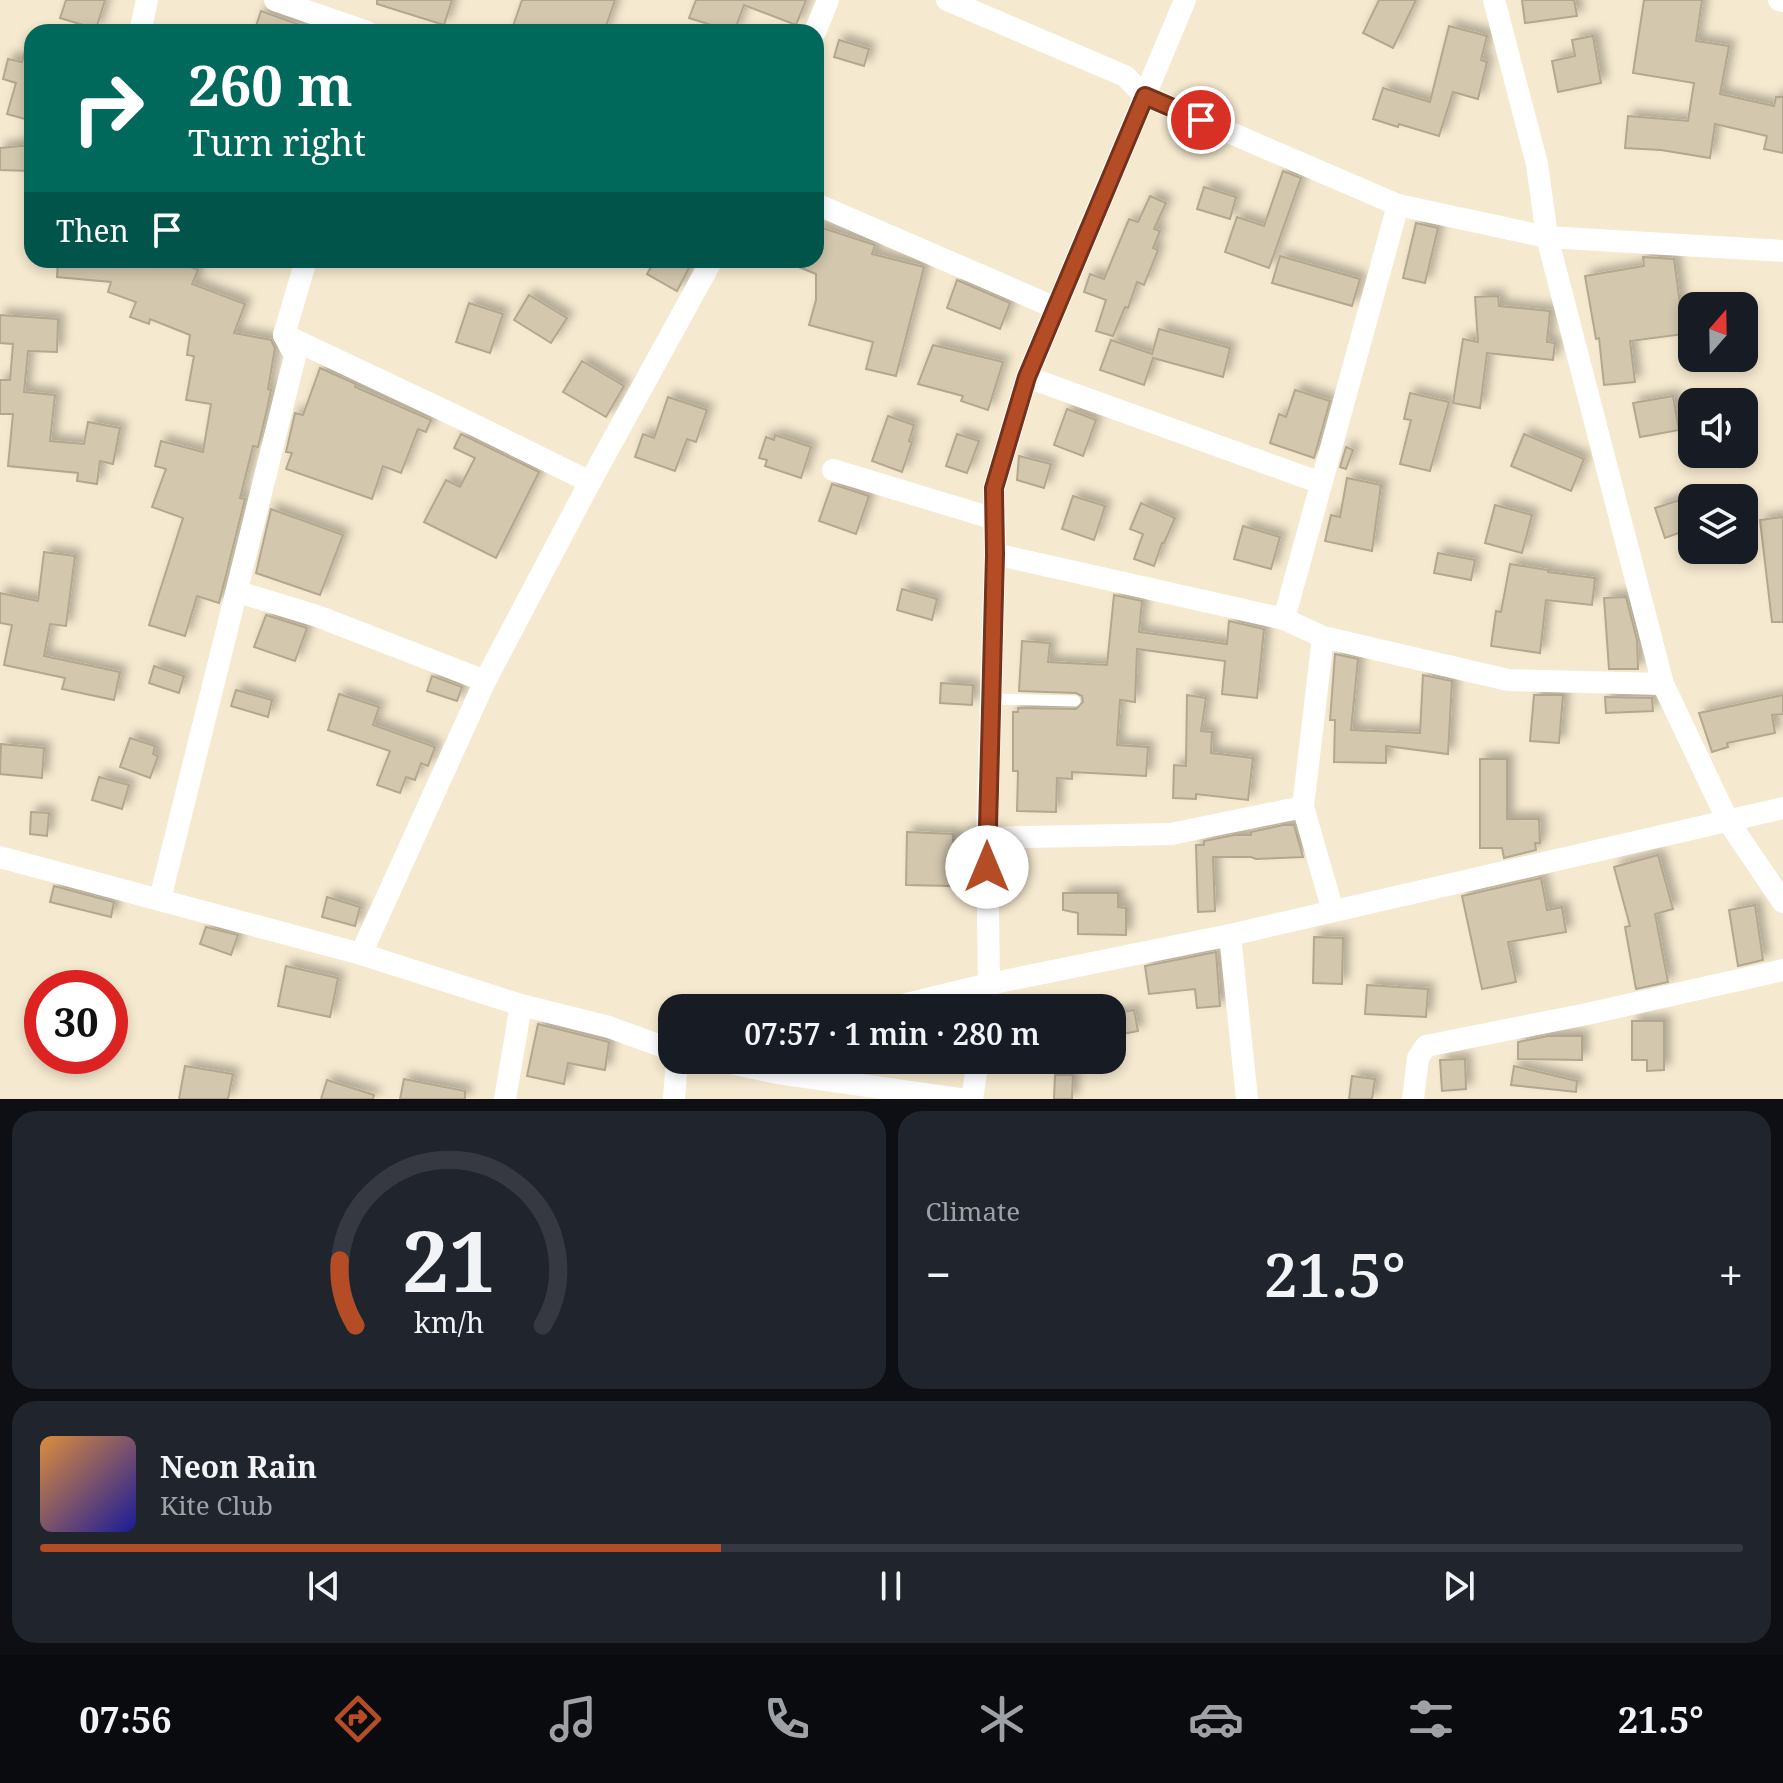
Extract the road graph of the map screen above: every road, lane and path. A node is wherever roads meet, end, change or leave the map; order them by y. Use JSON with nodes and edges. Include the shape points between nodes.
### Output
{"nodes":[{"id":1,"x":147,"y":0,"type":"edge"},
{"id":2,"x":275,"y":0,"type":"edge"},
{"id":3,"x":828,"y":0,"type":"edge"},
{"id":4,"x":947,"y":0,"type":"edge"},
{"id":5,"x":1185,"y":0,"type":"edge"},
{"id":6,"x":1494,"y":0,"type":"edge"},
{"id":7,"x":1510,"y":0,"type":"edge"},
{"id":8,"x":1500,"y":22,"type":"junction"},
{"id":9,"x":142,"y":24,"type":"edge"},
{"id":10,"x":344,"y":24,"type":"edge"},
{"id":11,"x":818,"y":24,"type":"edge"},
{"id":12,"x":1145,"y":96,"type":"junction"},
{"id":13,"x":1398,"y":205,"type":"junction"},
{"id":14,"x":824,"y":207,"type":"edge"},
{"id":15,"x":1547,"y":237,"type":"junction"},
{"id":16,"x":1783,"y":251,"type":"edge"},
{"id":17,"x":304,"y":268,"type":"edge"},
{"id":18,"x":708,"y":268,"type":"edge"},
{"id":19,"x":1056,"y":308,"type":"junction"},
{"id":20,"x":284,"y":335,"type":"junction"},
{"id":21,"x":1027,"y":377,"type":"junction"},
{"id":22,"x":833,"y":470,"type":"dead end"},
{"id":23,"x":590,"y":482,"type":"junction"},
{"id":24,"x":1321,"y":483,"type":"junction"},
{"id":25,"x":995,"y":519,"type":"junction"},
{"id":26,"x":995,"y":554,"type":"junction"},
{"id":27,"x":238,"y":592,"type":"junction"},
{"id":28,"x":1284,"y":619,"type":"junction"},
{"id":29,"x":1323,"y":637,"type":"junction"},
{"id":30,"x":485,"y":681,"type":"junction"},
{"id":31,"x":1663,"y":684,"type":"junction"},
{"id":32,"x":991,"y":699,"type":"junction"},
{"id":33,"x":1075,"y":701,"type":"dead end"},
{"id":34,"x":1303,"y":807,"type":"junction"},
{"id":35,"x":1783,"y":808,"type":"edge"},
{"id":36,"x":1728,"y":821,"type":"junction"},
{"id":37,"x":987,"y":838,"type":"junction"},
{"id":38,"x":0,"y":857,"type":"edge"},
{"id":39,"x":160,"y":899,"type":"junction"},
{"id":40,"x":1783,"y":902,"type":"edge"},
{"id":41,"x":1333,"y":911,"type":"junction"},
{"id":42,"x":1230,"y":935,"type":"junction"},
{"id":43,"x":361,"y":954,"type":"junction"},
{"id":44,"x":1783,"y":970,"type":"edge"},
{"id":45,"x":989,"y":984,"type":"junction"},
{"id":46,"x":948,"y":994,"type":"edge"},
{"id":47,"x":988,"y":994,"type":"edge"},
{"id":48,"x":521,"y":1005,"type":"junction"},
{"id":49,"x":658,"y":1045,"type":"edge"},
{"id":50,"x":676,"y":1074,"type":"edge"},
{"id":51,"x":822,"y":1074,"type":"edge"},
{"id":52,"x":976,"y":1074,"type":"edge"},
{"id":53,"x":505,"y":1099,"type":"edge"},
{"id":54,"x":674,"y":1099,"type":"edge"},
{"id":55,"x":959,"y":1099,"type":"edge"},
{"id":56,"x":972,"y":1099,"type":"edge"},
{"id":57,"x":1247,"y":1099,"type":"edge"},
{"id":58,"x":1413,"y":1099,"type":"edge"}],
"edges":[{"from":1,"to":9,"type":"street"},
{"from":2,"to":10,"type":"street"},
{"from":3,"to":11,"type":"street"},
{"from":4,"to":12,"type":"street","via":[[1125,76]]},
{"from":5,"to":12,"type":"street"},
{"from":6,"to":8,"type":"street"},
{"from":7,"to":8,"type":"street"},
{"from":8,"to":15,"type":"street","via":[[1537,164]]},
{"from":12,"to":13,"type":"street"},
{"from":12,"to":19,"type":"street"},
{"from":13,"to":15,"type":"street"},
{"from":13,"to":24,"type":"street"},
{"from":14,"to":19,"type":"street"},
{"from":15,"to":16,"type":"street"},
{"from":15,"to":31,"type":"street"},
{"from":17,"to":20,"type":"street"},
{"from":18,"to":23,"type":"street"},
{"from":19,"to":21,"type":"street"},
{"from":20,"to":23,"type":"street"},
{"from":20,"to":27,"type":"street","via":[[295,356]]},
{"from":21,"to":24,"type":"street"},
{"from":21,"to":25,"type":"street","via":[[994,488]]},
{"from":22,"to":25,"type":"street"},
{"from":23,"to":30,"type":"street"},
{"from":24,"to":28,"type":"street"},
{"from":25,"to":26,"type":"street"},
{"from":26,"to":28,"type":"street"},
{"from":26,"to":32,"type":"street"},
{"from":27,"to":30,"type":"street","via":[[317,616]]},
{"from":27,"to":39,"type":"street"},
{"from":28,"to":29,"type":"street"},
{"from":29,"to":31,"type":"street","via":[[1508,680]]},
{"from":29,"to":34,"type":"street"},
{"from":30,"to":43,"type":"street"},
{"from":31,"to":36,"type":"street"},
{"from":32,"to":33,"type":"lane"},
{"from":32,"to":37,"type":"street"},
{"from":34,"to":37,"type":"street","via":[[1171,834]]},
{"from":34,"to":41,"type":"street"},
{"from":35,"to":36,"type":"street"},
{"from":36,"to":40,"type":"street"},
{"from":36,"to":41,"type":"street"},
{"from":37,"to":45,"type":"street"},
{"from":38,"to":39,"type":"street"},
{"from":39,"to":43,"type":"street"},
{"from":41,"to":42,"type":"street"},
{"from":42,"to":45,"type":"street"},
{"from":42,"to":57,"type":"street"},
{"from":43,"to":48,"type":"street"},
{"from":44,"to":58,"type":"street","via":[[1426,1046],[1418,1058]]},
{"from":45,"to":46,"type":"street"},
{"from":45,"to":47,"type":"street"},
{"from":48,"to":49,"type":"street"},
{"from":48,"to":53,"type":"street"},
{"from":50,"to":54,"type":"street"},
{"from":51,"to":55,"type":"street"},
{"from":52,"to":56,"type":"street"}]}
